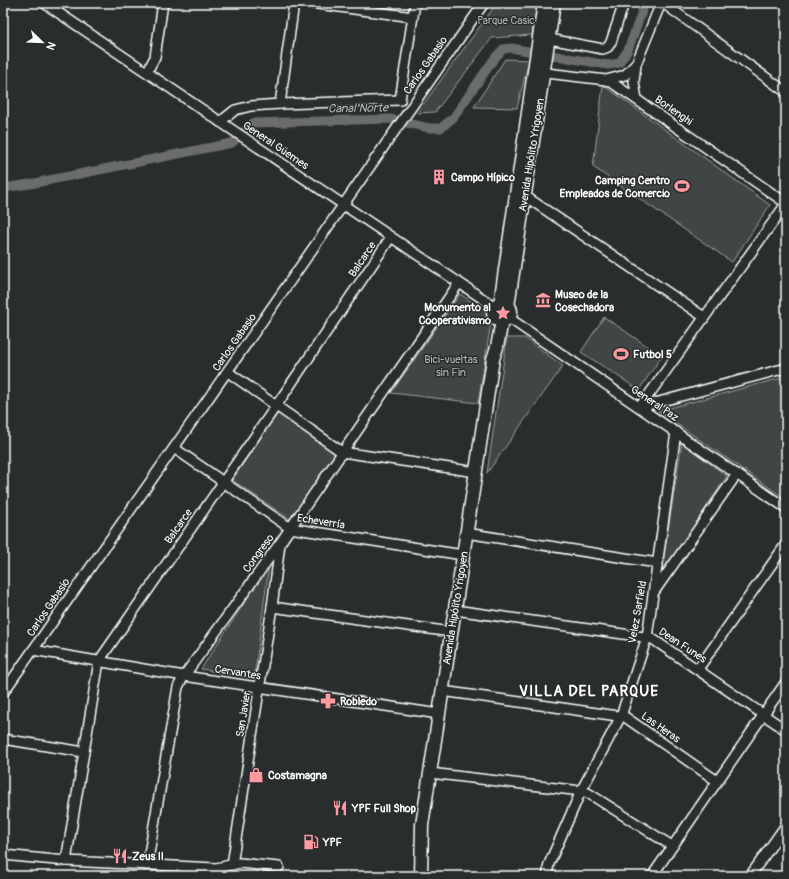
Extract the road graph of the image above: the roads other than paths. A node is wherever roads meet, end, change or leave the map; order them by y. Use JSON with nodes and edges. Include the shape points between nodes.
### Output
{"nodes":[{"id":1,"x":44,"y":3,"type":"edge"},
{"id":2,"x":163,"y":3,"type":"edge"},
{"id":3,"x":294,"y":3,"type":"edge"},
{"id":4,"x":310,"y":3,"type":"edge"},
{"id":5,"x":415,"y":3,"type":"edge"},
{"id":6,"x":484,"y":3,"type":"edge"},
{"id":7,"x":544,"y":3,"type":"edge"},
{"id":8,"x":554,"y":3,"type":"edge"},
{"id":9,"x":624,"y":3,"type":"edge"},
{"id":10,"x":662,"y":3,"type":"edge"},
{"id":11,"x":413,"y":17,"type":"junction"},
{"id":12,"x":544,"y":41,"type":"junction"},
{"id":13,"x":636,"y":64,"type":"junction"},
{"id":14,"x":540,"y":67,"type":"junction"},
{"id":15,"x":147,"y":72,"type":"junction"},
{"id":16,"x":606,"y":80,"type":"junction"},
{"id":17,"x":786,"y":92,"type":"edge"},
{"id":18,"x":637,"y":99,"type":"junction"},
{"id":19,"x":400,"y":100,"type":"junction"},
{"id":20,"x":280,"y":104,"type":"junction"},
{"id":21,"x":409,"y":108,"type":"junction"},
{"id":22,"x":220,"y":122,"type":"junction"},
{"id":23,"x":521,"y":196,"type":"junction"},
{"id":24,"x":786,"y":203,"type":"edge"},
{"id":25,"x":343,"y":205,"type":"junction"},
{"id":26,"x":391,"y":237,"type":"junction"},
{"id":27,"x":459,"y":283,"type":"junction"},
{"id":28,"x":502,"y":312,"type":"junction"},
{"id":29,"x":704,"y":317,"type":"junction"},
{"id":30,"x":786,"y":369,"type":"edge"},
{"id":31,"x":228,"y":372,"type":"junction"},
{"id":32,"x":276,"y":406,"type":"junction"},
{"id":33,"x":640,"y":407,"type":"junction"},
{"id":34,"x":676,"y":432,"type":"junction"},
{"id":35,"x":174,"y":448,"type":"junction"},
{"id":36,"x":342,"y":452,"type":"junction"},
{"id":37,"x":476,"y":472,"type":"junction"},
{"id":38,"x":737,"y":474,"type":"junction"},
{"id":39,"x":223,"y":483,"type":"junction"},
{"id":40,"x":786,"y":508,"type":"edge"},
{"id":41,"x":290,"y":528,"type":"junction"},
{"id":42,"x":466,"y":533,"type":"junction"},
{"id":43,"x":280,"y":543,"type":"junction"},
{"id":44,"x":786,"y":544,"type":"edge"},
{"id":45,"x":463,"y":555,"type":"junction"},
{"id":46,"x":657,"y":563,"type":"junction"},
{"id":47,"x":654,"y":593,"type":"junction"},
{"id":48,"x":272,"y":607,"type":"junction"},
{"id":49,"x":454,"y":610,"type":"junction"},
{"id":50,"x":451,"y":632,"type":"junction"},
{"id":51,"x":647,"y":637,"type":"junction"},
{"id":52,"x":33,"y":650,"type":"junction"},
{"id":53,"x":99,"y":661,"type":"junction"},
{"id":54,"x":698,"y":669,"type":"junction"},
{"id":55,"x":184,"y":676,"type":"junction"},
{"id":56,"x":786,"y":682,"type":"edge"},
{"id":57,"x":259,"y":687,"type":"junction"},
{"id":58,"x":442,"y":691,"type":"junction"},
{"id":59,"x":3,"y":693,"type":"edge"},
{"id":60,"x":439,"y":714,"type":"junction"},
{"id":61,"x":763,"y":714,"type":"junction"},
{"id":62,"x":621,"y":716,"type":"junction"},
{"id":63,"x":786,"y":730,"type":"edge"},
{"id":64,"x":3,"y":739,"type":"edge"},
{"id":65,"x":84,"y":752,"type":"junction"},
{"id":66,"x":430,"y":773,"type":"junction"},
{"id":67,"x":717,"y":781,"type":"junction"},
{"id":68,"x":581,"y":791,"type":"junction"},
{"id":69,"x":786,"y":825,"type":"edge"},
{"id":70,"x":672,"y":846,"type":"junction"},
{"id":71,"x":3,"y":855,"type":"edge"},
{"id":72,"x":421,"y":857,"type":"junction"},
{"id":73,"x":66,"y":861,"type":"junction"},
{"id":74,"x":147,"y":865,"type":"junction"},
{"id":75,"x":232,"y":865,"type":"junction"},
{"id":76,"x":279,"y":866,"type":"dead end"},
{"id":77,"x":548,"y":875,"type":"edge"},
{"id":78,"x":414,"y":876,"type":"edge"},
{"id":79,"x":421,"y":876,"type":"edge"},
{"id":80,"x":652,"y":876,"type":"edge"},
{"id":81,"x":750,"y":876,"type":"edge"}],
"edges":[{"from":1,"to":15,"type":"street","name":"General Güemes"},
{"from":2,"to":15,"type":"street","via":[[155,57]]},
{"from":3,"to":20,"type":"street"},
{"from":4,"to":11,"type":"street"},
{"from":5,"to":11,"type":"street"},
{"from":6,"to":21,"type":"street","name":"Carlos Gabasio"},
{"from":7,"to":12,"type":"street","name":"Avenida Hipólito Yrigoyen"},
{"from":8,"to":12,"type":"street","name":"Avenida Hipólito Yrigoyen"},
{"from":9,"to":12,"type":"street","via":[[608,47],[603,49]]},
{"from":10,"to":13,"type":"street"},
{"from":10,"to":17,"type":"street"},
{"from":11,"to":19,"type":"street"},
{"from":12,"to":14,"type":"street","name":"Avenida Hipólito Yrigoyen"},
{"from":13,"to":16,"type":"street","via":[[625,75]]},
{"from":13,"to":18,"type":"street","via":[[634,82]]},
{"from":14,"to":16,"type":"street","name":"Borlenghi"},
{"from":14,"to":23,"type":"street","name":"Avenida Hipólito Yrigoyen"},
{"from":15,"to":22,"type":"street","name":"General Güemes"},
{"from":16,"to":18,"type":"street","name":"Borlenghi"},
{"from":18,"to":24,"type":"street","name":"Borlenghi"},
{"from":19,"to":20,"type":"street"},
{"from":19,"to":21,"type":"street"},
{"from":20,"to":22,"type":"street","via":[[235,110]]},
{"from":21,"to":25,"type":"street","name":"Carlos Gabasio"},
{"from":22,"to":25,"type":"street","name":"General Güemes"},
{"from":23,"to":28,"type":"street","name":"Avenida Hipólito Yrigoyen"},
{"from":23,"to":29,"type":"street"},
{"from":24,"to":29,"type":"street"},
{"from":25,"to":26,"type":"street","name":"General Güemes"},
{"from":25,"to":31,"type":"street","name":"Carlos Gabasio"},
{"from":26,"to":27,"type":"street","name":"General Güemes"},
{"from":26,"to":32,"type":"street","name":"Balcarce"},
{"from":27,"to":28,"type":"street","name":"General Güemes"},
{"from":27,"to":36,"type":"street","name":"Congreso"},
{"from":28,"to":33,"type":"street","name":"General Paz"},
{"from":28,"to":37,"type":"street","name":"Avenida Hipólito Yrigoyen","via":[[490,347],[493,359]]},
{"from":29,"to":33,"type":"street"},
{"from":30,"to":33,"type":"street"},
{"from":31,"to":32,"type":"street"},
{"from":31,"to":35,"type":"street","name":"Carlos Gabasio"},
{"from":32,"to":36,"type":"street"},
{"from":32,"to":39,"type":"street","name":"Balcarce"},
{"from":33,"to":34,"type":"street","name":"General Paz"},
{"from":34,"to":38,"type":"street","name":"General Paz"},
{"from":34,"to":46,"type":"street","name":"Velez Sarfield"},
{"from":35,"to":39,"type":"street","name":"Echeverría"},
{"from":35,"to":52,"type":"street","name":"Carlos Gabasio"},
{"from":36,"to":37,"type":"street"},
{"from":36,"to":41,"type":"street","name":"Congreso"},
{"from":37,"to":42,"type":"street","name":"Avenida Hipólito Yrigoyen"},
{"from":38,"to":40,"type":"street","name":"General Paz"},
{"from":38,"to":47,"type":"street"},
{"from":39,"to":41,"type":"street","name":"Echeverría"},
{"from":39,"to":53,"type":"street","name":"Balcarce"},
{"from":41,"to":43,"type":"street","name":"Congreso"},
{"from":41,"to":45,"type":"street","name":"Echeverría"},
{"from":42,"to":45,"type":"street","name":"Avenida Hipólito Yrigoyen"},
{"from":42,"to":46,"type":"street"},
{"from":43,"to":48,"type":"street","name":"San Javier"},
{"from":43,"to":55,"type":"street","name":"Congreso"},
{"from":44,"to":54,"type":"street"},
{"from":45,"to":49,"type":"street","name":"Avenida Hipólito Yrigoyen"},
{"from":46,"to":47,"type":"street","name":"Velez Sarfield"},
{"from":47,"to":51,"type":"street","name":"Velez Sarfield"},
{"from":48,"to":50,"type":"street"},
{"from":48,"to":57,"type":"street","name":"San Javier"},
{"from":49,"to":50,"type":"street","name":"Avenida Hipólito Yrigoyen"},
{"from":49,"to":51,"type":"street","name":"Dean Funes"},
{"from":50,"to":58,"type":"street","name":"Avenida Hipólito Yrigoyen"},
{"from":51,"to":54,"type":"street","name":"Dean Funes"},
{"from":51,"to":62,"type":"street","name":"Velez Sarfield"},
{"from":52,"to":53,"type":"street","name":"Cervantes"},
{"from":52,"to":59,"type":"street","name":"Carlos Gabasio"},
{"from":53,"to":55,"type":"street","name":"Cervantes"},
{"from":53,"to":65,"type":"street","name":"Balcarce"},
{"from":54,"to":61,"type":"street","name":"Dean Funes"},
{"from":55,"to":57,"type":"street","name":"Cervantes"},
{"from":55,"to":74,"type":"street","name":"Congreso","via":[[178,687]]},
{"from":56,"to":61,"type":"street"},
{"from":57,"to":60,"type":"street","name":"Cervantes"},
{"from":57,"to":75,"type":"street","name":"San Javier"},
{"from":58,"to":60,"type":"street","name":"Avenida Hipólito Yrigoyen"},
{"from":58,"to":62,"type":"street","name":"Las Heras"},
{"from":60,"to":66,"type":"street","name":"Avenida Hipólito Yrigoyen"},
{"from":61,"to":63,"type":"street","name":"Dean Funes"},
{"from":61,"to":67,"type":"street"},
{"from":62,"to":67,"type":"street","name":"Las Heras","via":[[628,718]]},
{"from":62,"to":68,"type":"street","name":"Velez Sarfield"},
{"from":64,"to":65,"type":"street"},
{"from":65,"to":73,"type":"street","name":"Balcarce"},
{"from":66,"to":68,"type":"street"},
{"from":66,"to":72,"type":"street","name":"Avenida Hipólito Yrigoyen","via":[[422,825]]},
{"from":67,"to":70,"type":"street"},
{"from":68,"to":70,"type":"street"},
{"from":68,"to":77,"type":"street","name":"Velez Sarfield","via":[[549,864]]},
{"from":69,"to":81,"type":"street"},
{"from":70,"to":80,"type":"street"},
{"from":71,"to":73,"type":"street"},
{"from":72,"to":78,"type":"street","name":"Avenida Hipólito Yrigoyen"},
{"from":72,"to":79,"type":"street","name":"Avenida Hipólito Yrigoyen"},
{"from":73,"to":74,"type":"street"},
{"from":74,"to":75,"type":"street","via":[[216,868]]},
{"from":75,"to":76,"type":"street","via":[[240,863]]}]}
